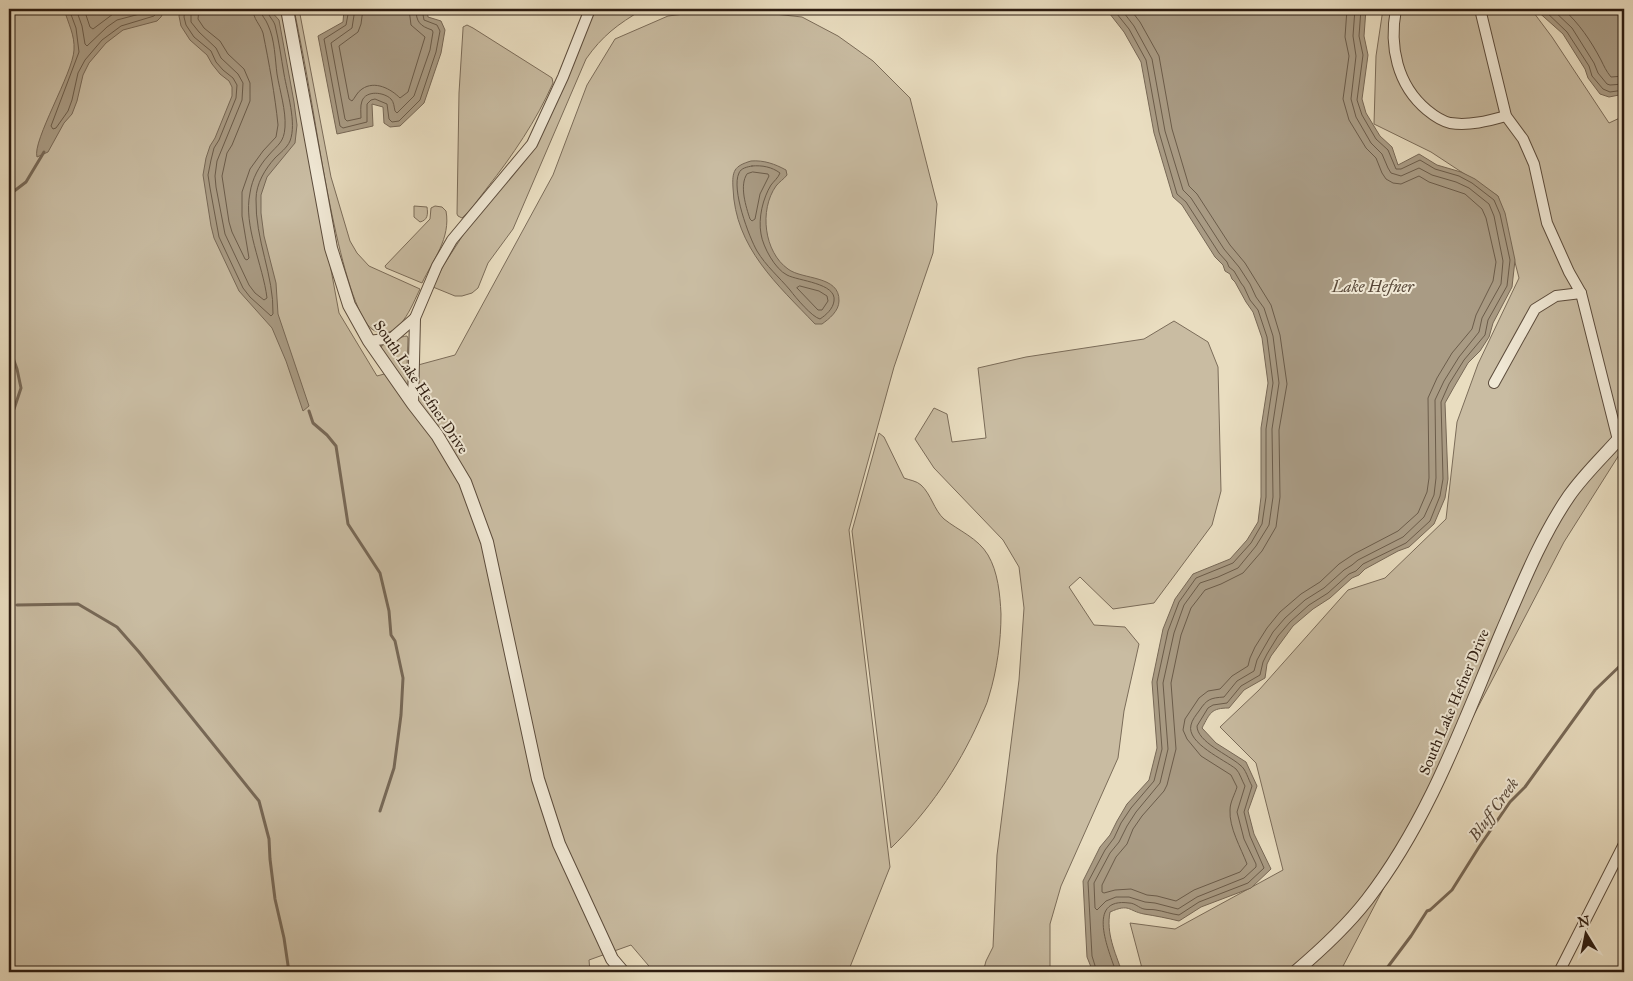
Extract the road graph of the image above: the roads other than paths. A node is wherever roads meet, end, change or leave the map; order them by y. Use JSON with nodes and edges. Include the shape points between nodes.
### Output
{"nodes":[{"id":1,"x":287,"y":9,"type":"edge"},
{"id":2,"x":590,"y":9,"type":"edge"},
{"id":3,"x":1396,"y":9,"type":"edge"},
{"id":4,"x":1480,"y":9,"type":"edge"},
{"id":5,"x":1506,"y":116,"type":"junction"},
{"id":6,"x":1581,"y":293,"type":"junction"},
{"id":7,"x":415,"y":318,"type":"junction"},
{"id":8,"x":369,"y":341,"type":"junction"},
{"id":9,"x":1494,"y":383,"type":"dead end"},
{"id":10,"x":413,"y":404,"type":"junction"},
{"id":11,"x":1621,"y":437,"type":"edge"},
{"id":12,"x":1624,"y":844,"type":"edge"},
{"id":13,"x":614,"y":966,"type":"edge"},
{"id":14,"x":623,"y":972,"type":"edge"},
{"id":15,"x":1295,"y":972,"type":"edge"},
{"id":16,"x":1559,"y":972,"type":"edge"}],
"edges":[{"from":1,"to":8,"type":"street","name":"South Lake Hefner Drive","via":[[331,248],[349,305]]},
{"from":2,"to":7,"type":"street","via":[[532,144],[452,240]]},
{"from":3,"to":5,"type":"street","via":[[1393,40],[1396,62],[1400,75],[1421,105],[1448,122],[1465,124]]},
{"from":4,"to":5,"type":"street"},
{"from":5,"to":6,"type":"street","via":[[1523,139],[1534,164],[1547,223]]},
{"from":6,"to":9,"type":"street","via":[[1556,296],[1535,309]]},
{"from":6,"to":11,"type":"street"},
{"from":7,"to":8,"type":"street","via":[[392,338]]},
{"from":7,"to":10,"type":"street"},
{"from":8,"to":10,"type":"street","name":"South Lake Hefner Drive"},
{"from":10,"to":13,"type":"street","name":"South Lake Hefner Drive","via":[[437,435],[465,482],[487,542],[538,779],[559,844]]},
{"from":11,"to":15,"type":"street","name":"South Lake Hefner Drive","via":[[1590,469],[1552,524],[1526,576],[1444,767],[1405,844],[1348,923]]},
{"from":12,"to":16,"type":"street"},
{"from":13,"to":14,"type":"street","name":"South Lake Hefner Drive"}]}
